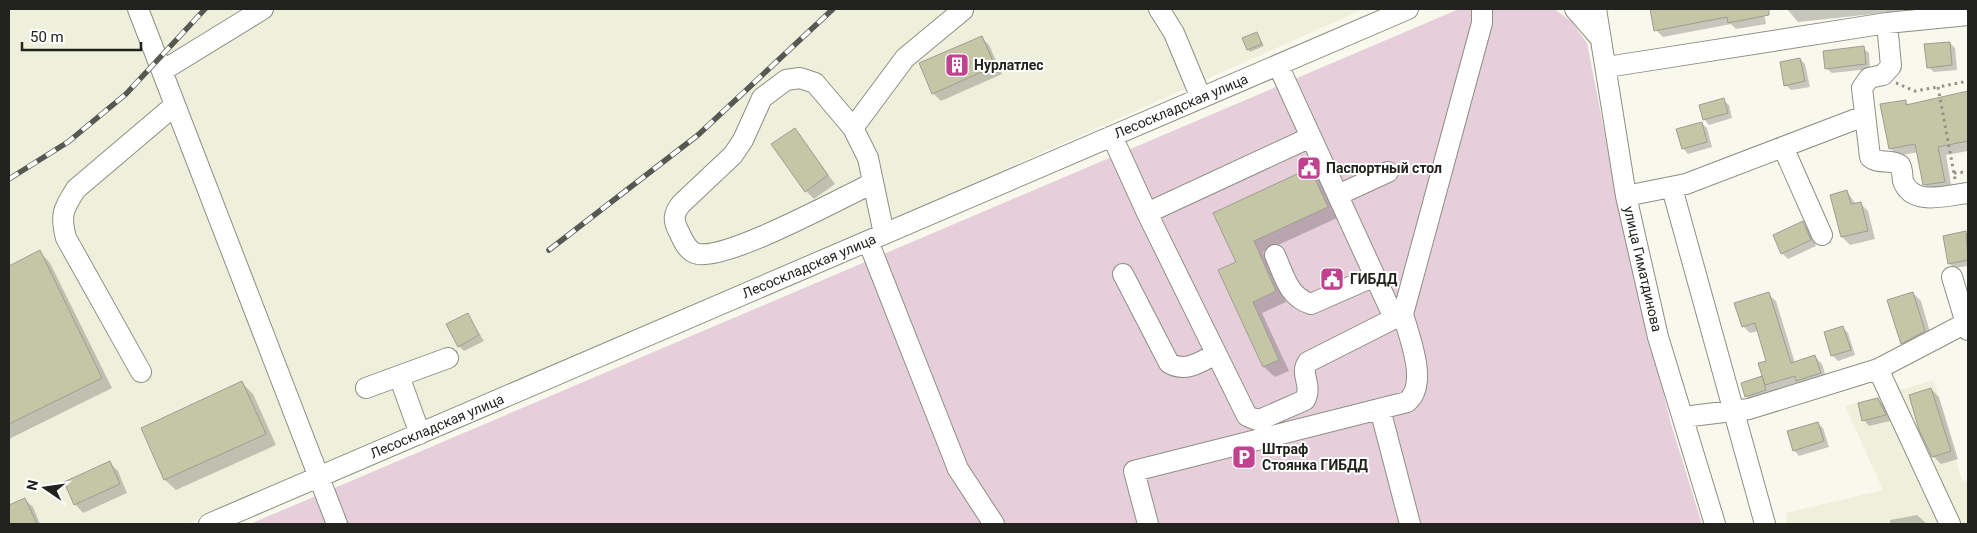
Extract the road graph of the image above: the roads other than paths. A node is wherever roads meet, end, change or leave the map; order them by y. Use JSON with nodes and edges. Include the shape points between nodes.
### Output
{"nodes":[{"id":1,"x":138,"y":9,"type":"edge"},
{"id":2,"x":263,"y":9,"type":"edge"},
{"id":3,"x":1159,"y":9,"type":"edge"},
{"id":4,"x":1408,"y":9,"type":"edge"},
{"id":5,"x":1482,"y":9,"type":"edge"},
{"id":6,"x":1575,"y":9,"type":"edge"},
{"id":7,"x":1596,"y":9,"type":"edge"},
{"id":8,"x":963,"y":10,"type":"dead end"},
{"id":9,"x":1968,"y":15,"type":"edge"},
{"id":10,"x":1896,"y":18,"type":"edge"},
{"id":11,"x":1602,"y":41,"type":"junction"},
{"id":12,"x":1278,"y":65,"type":"junction"},
{"id":13,"x":1607,"y":66,"type":"junction"},
{"id":14,"x":162,"y":71,"type":"junction"},
{"id":15,"x":1201,"y":98,"type":"junction"},
{"id":16,"x":175,"y":105,"type":"junction"},
{"id":17,"x":1864,"y":116,"type":"junction"},
{"id":18,"x":853,"y":128,"type":"junction"},
{"id":19,"x":1112,"y":136,"type":"junction"},
{"id":20,"x":1311,"y":137,"type":"junction"},
{"id":21,"x":1783,"y":147,"type":"junction"},
{"id":22,"x":1388,"y":172,"type":"dead end"},
{"id":23,"x":873,"y":183,"type":"junction"},
{"id":24,"x":1672,"y":188,"type":"junction"},
{"id":25,"x":1963,"y":194,"type":"edge"},
{"id":26,"x":1338,"y":195,"type":"junction"},
{"id":27,"x":1626,"y":196,"type":"junction"},
{"id":28,"x":1147,"y":213,"type":"junction"},
{"id":29,"x":1822,"y":235,"type":"dead end"},
{"id":30,"x":876,"y":237,"type":"junction"},
{"id":31,"x":1275,"y":255,"type":"dead end"},
{"id":32,"x":1123,"y":274,"type":"dead end"},
{"id":33,"x":1375,"y":276,"type":"junction"},
{"id":34,"x":1952,"y":277,"type":"dead end"},
{"id":35,"x":1398,"y":316,"type":"junction"},
{"id":36,"x":1967,"y":326,"type":"edge"},
{"id":37,"x":1216,"y":354,"type":"junction"},
{"id":38,"x":448,"y":358,"type":"dead end"},
{"id":39,"x":1878,"y":369,"type":"junction"},
{"id":40,"x":141,"y":372,"type":"dead end"},
{"id":41,"x":399,"y":376,"type":"junction"},
{"id":42,"x":366,"y":388,"type":"dead end"},
{"id":43,"x":1380,"y":409,"type":"junction"},
{"id":44,"x":1735,"y":412,"type":"junction"},
{"id":45,"x":1683,"y":417,"type":"junction"},
{"id":46,"x":420,"y":434,"type":"junction"},
{"id":47,"x":320,"y":477,"type":"junction"},
{"id":48,"x":209,"y":524,"type":"edge"},
{"id":49,"x":337,"y":524,"type":"edge"},
{"id":50,"x":994,"y":524,"type":"edge"},
{"id":51,"x":1148,"y":524,"type":"edge"},
{"id":52,"x":1410,"y":524,"type":"edge"},
{"id":53,"x":1715,"y":524,"type":"edge"},
{"id":54,"x":1765,"y":524,"type":"edge"},
{"id":55,"x":1950,"y":524,"type":"edge"}],
"edges":[{"from":1,"to":14,"type":"street"},
{"from":2,"to":14,"type":"street"},
{"from":3,"to":15,"type":"street","via":[[1174,33]]},
{"from":4,"to":12,"type":"street","name":"Лесоскладская улица"},
{"from":5,"to":35,"type":"street","via":[[1482,24]]},
{"from":6,"to":11,"type":"street"},
{"from":7,"to":11,"type":"street","name":"улица Гиматдинова"},
{"from":8,"to":18,"type":"street","via":[[905,58]]},
{"from":9,"to":10,"type":"street"},
{"from":10,"to":13,"type":"street"},
{"from":10,"to":17,"type":"street","via":[[1891,66],[1883,75],[1870,78],[1862,88]]},
{"from":11,"to":13,"type":"street","name":"улица Гиматдинова"},
{"from":12,"to":15,"type":"street","name":"Лесоскладская улица"},
{"from":12,"to":20,"type":"street"},
{"from":13,"to":27,"type":"street","name":"улица Гиматдинова"},
{"from":14,"to":16,"type":"street"},
{"from":15,"to":19,"type":"street","name":"Лесоскладская улица"},
{"from":16,"to":40,"type":"street","via":[[76,189],[64,208],[62,222],[66,238]]},
{"from":16,"to":47,"type":"street"},
{"from":17,"to":21,"type":"street"},
{"from":17,"to":25,"type":"street","via":[[1870,157],[1874,161],[1900,165],[1903,181],[1910,192],[1920,197]]},
{"from":18,"to":23,"type":"street","via":[[868,158]]},
{"from":18,"to":23,"type":"street","via":[[815,83],[800,78],[786,80],[762,98],[744,140],[733,155],[675,211],[676,227],[690,250],[705,254],[744,245]]},
{"from":19,"to":28,"type":"street"},
{"from":19,"to":30,"type":"street","name":"Лесоскладская улица"},
{"from":20,"to":26,"type":"street"},
{"from":20,"to":28,"type":"street"},
{"from":21,"to":24,"type":"street"},
{"from":21,"to":29,"type":"street"},
{"from":22,"to":26,"type":"street"},
{"from":23,"to":30,"type":"street"},
{"from":24,"to":27,"type":"street"},
{"from":24,"to":44,"type":"street"},
{"from":26,"to":33,"type":"street"},
{"from":27,"to":45,"type":"street","name":"улица Гиматдинова","via":[[1658,337]]},
{"from":28,"to":37,"type":"street"},
{"from":30,"to":46,"type":"street","name":"Лесоскладская улица"},
{"from":30,"to":50,"type":"street","via":[[958,469]]},
{"from":31,"to":33,"type":"street","via":[[1293,294],[1300,301],[1311,304]]},
{"from":32,"to":37,"type":"street","via":[[1168,363],[1186,369]]},
{"from":33,"to":35,"type":"street"},
{"from":34,"to":36,"type":"street"},
{"from":35,"to":37,"type":"street","via":[[1308,362],[1304,372],[1309,387],[1304,400],[1257,420],[1247,416]]},
{"from":35,"to":43,"type":"street","via":[[1418,376],[1418,385],[1416,393],[1407,402]]},
{"from":36,"to":39,"type":"street"},
{"from":38,"to":41,"type":"street"},
{"from":39,"to":44,"type":"street"},
{"from":39,"to":55,"type":"street"},
{"from":41,"to":42,"type":"street"},
{"from":41,"to":46,"type":"street"},
{"from":43,"to":51,"type":"street","via":[[1134,472]]},
{"from":43,"to":52,"type":"street"},
{"from":44,"to":45,"type":"street"},
{"from":44,"to":54,"type":"street"},
{"from":45,"to":53,"type":"street","name":"улица Гиматдинова"},
{"from":46,"to":47,"type":"street","name":"Лесоскладская улица"},
{"from":47,"to":48,"type":"street","name":"Лесоскладская улица"},
{"from":47,"to":49,"type":"street"}]}
